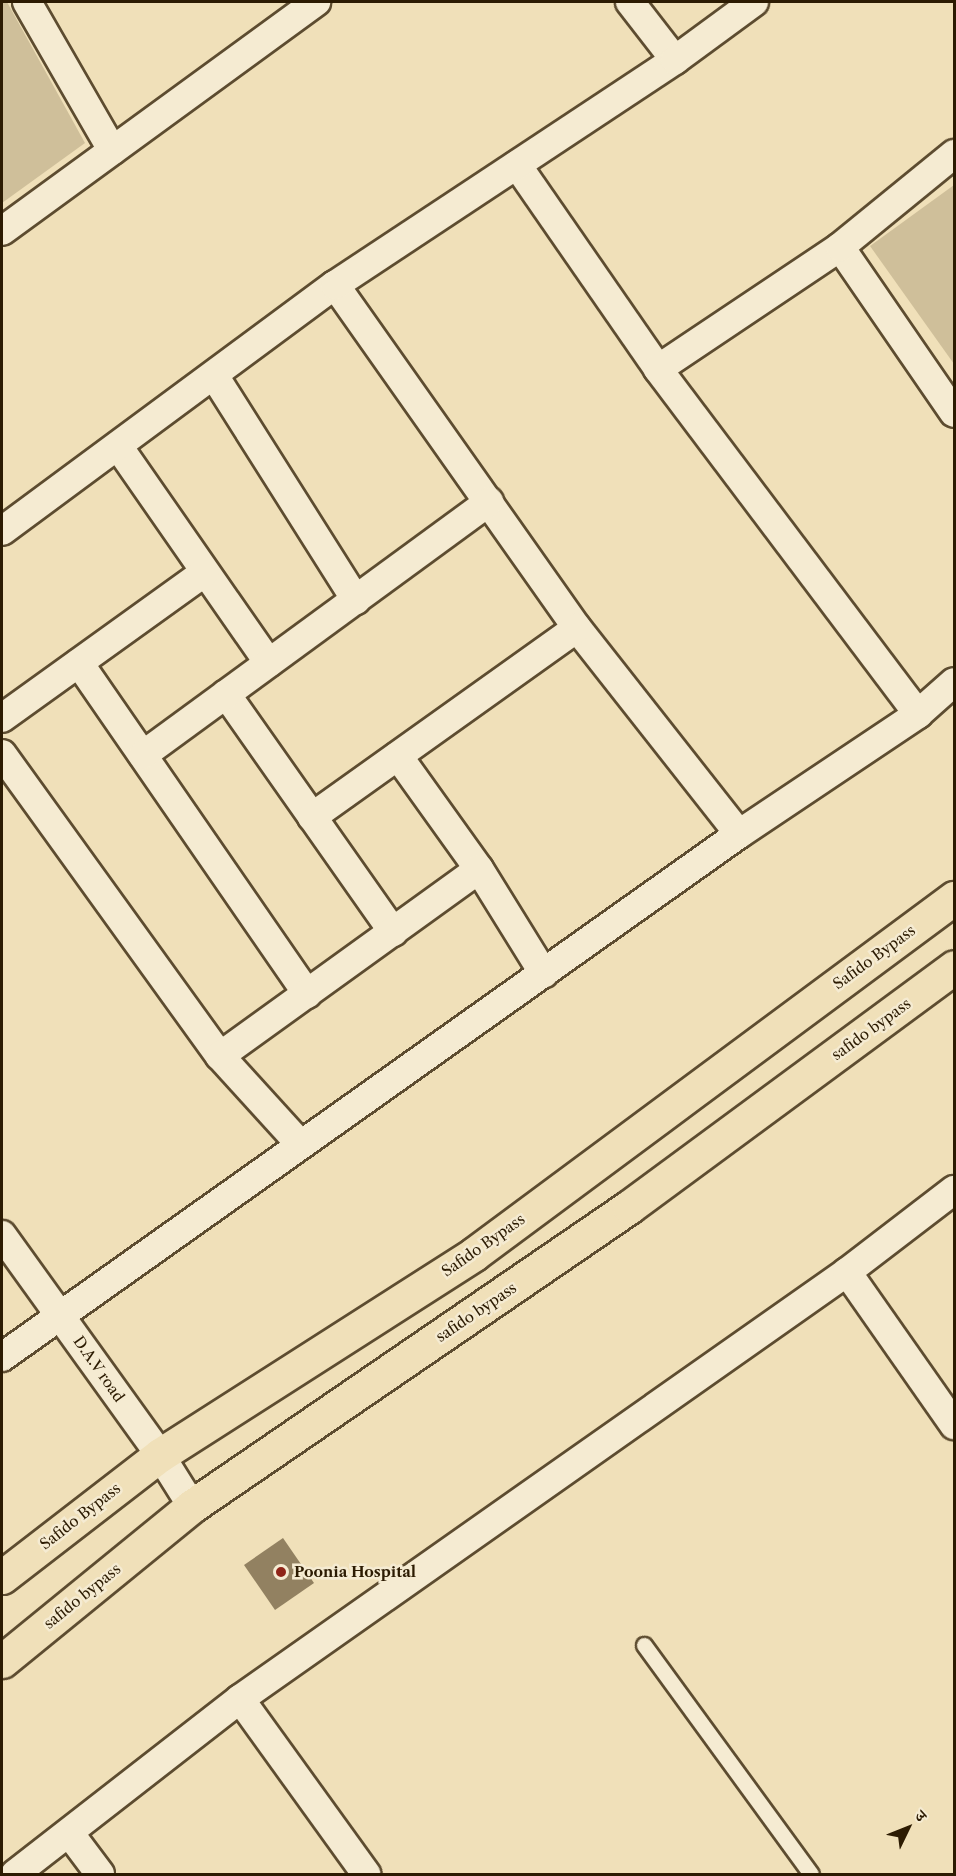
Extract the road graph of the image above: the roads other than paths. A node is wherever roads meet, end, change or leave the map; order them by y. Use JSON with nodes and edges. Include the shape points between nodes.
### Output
{"nodes":[{"id":1,"x":27,"y":2,"type":"edge"},
{"id":2,"x":316,"y":2,"type":"edge"},
{"id":3,"x":630,"y":2,"type":"edge"},
{"id":4,"x":754,"y":2,"type":"edge"},
{"id":5,"x":675,"y":60,"type":"junction"},
{"id":6,"x":112,"y":150,"type":"junction"},
{"id":7,"x":954,"y":154,"type":"edge"},
{"id":8,"x":518,"y":165,"type":"junction"},
{"id":9,"x":2,"y":231,"type":"edge"},
{"id":10,"x":840,"y":247,"type":"junction"},
{"id":11,"x":334,"y":285,"type":"junction"},
{"id":12,"x":658,"y":369,"type":"junction"},
{"id":13,"x":215,"y":377,"type":"junction"},
{"id":14,"x":954,"y":413,"type":"edge"},
{"id":15,"x":118,"y":446,"type":"junction"},
{"id":16,"x":489,"y":502,"type":"junction"},
{"id":17,"x":2,"y":531,"type":"edge"},
{"id":18,"x":204,"y":573,"type":"junction"},
{"id":19,"x":356,"y":600,"type":"junction"},
{"id":20,"x":577,"y":628,"type":"junction"},
{"id":21,"x":79,"y":663,"type":"junction"},
{"id":22,"x":269,"y":663,"type":"junction"},
{"id":23,"x":954,"y":682,"type":"edge"},
{"id":24,"x":226,"y":694,"type":"junction"},
{"id":25,"x":918,"y":714,"type":"junction"},
{"id":26,"x":2,"y":718,"type":"edge"},
{"id":27,"x":2,"y":754,"type":"edge"},
{"id":28,"x":143,"y":755,"type":"junction"},
{"id":29,"x":399,"y":756,"type":"junction"},
{"id":30,"x":312,"y":817,"type":"junction"},
{"id":31,"x":739,"y":834,"type":"junction"},
{"id":32,"x":479,"y":869,"type":"junction"},
{"id":33,"x":954,"y":898,"type":"edge"},
{"id":34,"x":393,"y":932,"type":"junction"},
{"id":35,"x":954,"y":967,"type":"edge"},
{"id":36,"x":544,"y":974,"type":"junction"},
{"id":37,"x":307,"y":994,"type":"junction"},
{"id":38,"x":220,"y":1056,"type":"junction"},
{"id":39,"x":300,"y":1144,"type":"junction"},
{"id":40,"x":954,"y":1190,"type":"edge"},
{"id":41,"x":2,"y":1235,"type":"edge"},
{"id":42,"x":847,"y":1272,"type":"junction"},
{"id":43,"x":62,"y":1315,"type":"junction"},
{"id":44,"x":2,"y":1357,"type":"edge"},
{"id":45,"x":954,"y":1425,"type":"edge"},
{"id":46,"x":160,"y":1455,"type":"junction"},
{"id":47,"x":192,"y":1506,"type":"junction"},
{"id":48,"x":2,"y":1577,"type":"edge"},
{"id":49,"x":644,"y":1645,"type":"dead end"},
{"id":50,"x":2,"y":1661,"type":"edge"},
{"id":51,"x":240,"y":1699,"type":"junction"},
{"id":52,"x":70,"y":1834,"type":"junction"},
{"id":53,"x":15,"y":1875,"type":"edge"},
{"id":54,"x":100,"y":1875,"type":"edge"},
{"id":55,"x":366,"y":1875,"type":"edge"},
{"id":56,"x":811,"y":1875,"type":"edge"}],
"edges":[{"from":1,"to":6,"type":"street"},
{"from":2,"to":6,"type":"street"},
{"from":3,"to":5,"type":"street"},
{"from":4,"to":5,"type":"street"},
{"from":5,"to":8,"type":"street"},
{"from":6,"to":9,"type":"street"},
{"from":7,"to":10,"type":"street"},
{"from":8,"to":11,"type":"street"},
{"from":8,"to":12,"type":"street"},
{"from":10,"to":12,"type":"street"},
{"from":10,"to":14,"type":"street"},
{"from":11,"to":13,"type":"street"},
{"from":11,"to":16,"type":"street"},
{"from":12,"to":25,"type":"street"},
{"from":13,"to":15,"type":"street"},
{"from":13,"to":19,"type":"street"},
{"from":15,"to":17,"type":"street"},
{"from":15,"to":18,"type":"street"},
{"from":16,"to":19,"type":"street"},
{"from":16,"to":20,"type":"street"},
{"from":18,"to":21,"type":"street"},
{"from":18,"to":22,"type":"street"},
{"from":19,"to":22,"type":"street"},
{"from":20,"to":29,"type":"street"},
{"from":20,"to":31,"type":"street"},
{"from":21,"to":26,"type":"street"},
{"from":21,"to":28,"type":"street"},
{"from":22,"to":24,"type":"street"},
{"from":23,"to":25,"type":"street"},
{"from":24,"to":28,"type":"street"},
{"from":24,"to":30,"type":"street"},
{"from":25,"to":31,"type":"street"},
{"from":27,"to":38,"type":"street"},
{"from":28,"to":37,"type":"street"},
{"from":29,"to":30,"type":"street"},
{"from":29,"to":32,"type":"street"},
{"from":30,"to":34,"type":"street"},
{"from":31,"to":36,"type":"street"},
{"from":32,"to":34,"type":"street"},
{"from":32,"to":36,"type":"street"},
{"from":33,"to":46,"type":"main road","name":"Safido Bypass","via":[[474,1254]]},
{"from":34,"to":37,"type":"street"},
{"from":35,"to":47,"type":"main road","name":"safido bypass","via":[[629,1207]]},
{"from":36,"to":39,"type":"street"},
{"from":37,"to":38,"type":"street"},
{"from":38,"to":39,"type":"street"},
{"from":39,"to":43,"type":"street"},
{"from":40,"to":42,"type":"street"},
{"from":41,"to":43,"type":"street","name":"D.A.V road"},
{"from":42,"to":45,"type":"street"},
{"from":42,"to":51,"type":"street"},
{"from":43,"to":44,"type":"street"},
{"from":43,"to":46,"type":"street","name":"D.A.V road"},
{"from":46,"to":47,"type":"street","name":"D.A.V road"},
{"from":46,"to":48,"type":"main road","name":"Safido Bypass"},
{"from":47,"to":50,"type":"main road","name":"safido bypass"},
{"from":49,"to":56,"type":"lane"},
{"from":51,"to":52,"type":"street"},
{"from":51,"to":55,"type":"street"},
{"from":52,"to":53,"type":"street"},
{"from":52,"to":54,"type":"street"}]}
